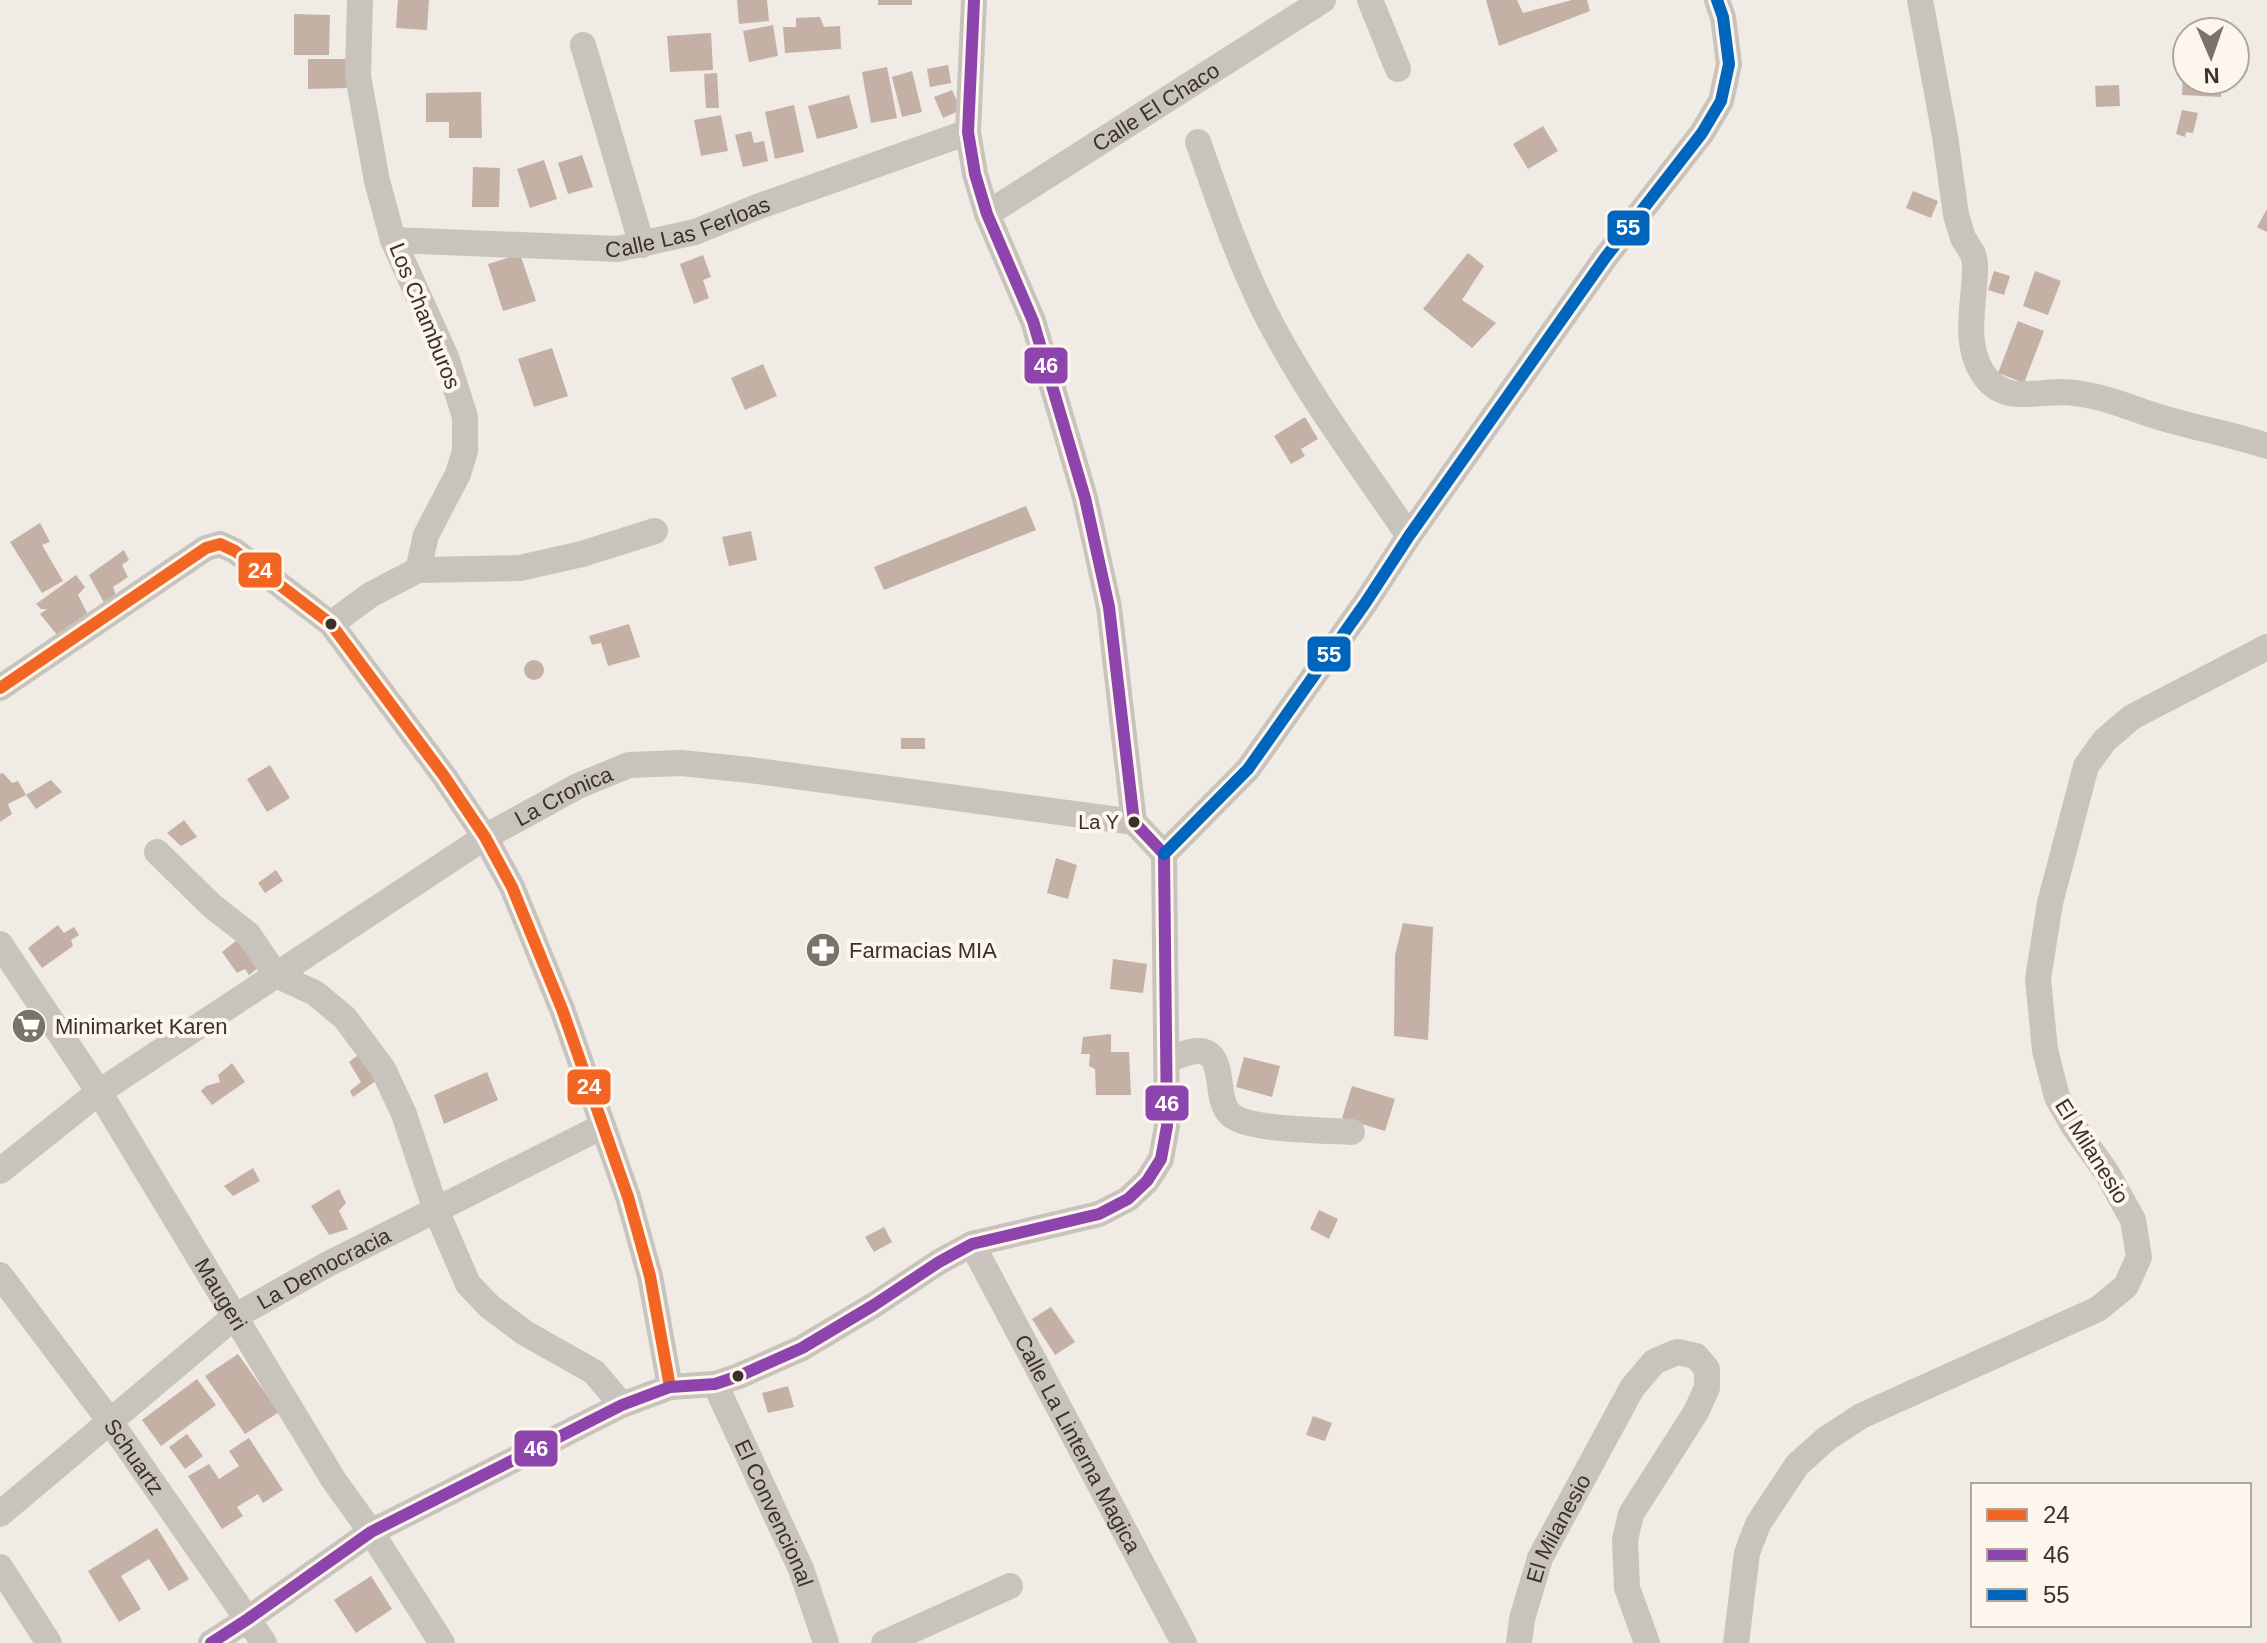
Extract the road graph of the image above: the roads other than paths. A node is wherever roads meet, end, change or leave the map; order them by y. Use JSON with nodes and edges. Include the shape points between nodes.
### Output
{"nodes":[{"id":1,"x":360,"y":0,"type":"edge"},
{"id":2,"x":974,"y":0,"type":"edge"},
{"id":3,"x":1323,"y":0,"type":"edge"},
{"id":4,"x":1370,"y":0,"type":"edge"},
{"id":5,"x":1717,"y":0,"type":"edge"},
{"id":6,"x":1920,"y":0,"type":"edge"},
{"id":7,"x":583,"y":45,"type":"dead end"},
{"id":8,"x":1398,"y":69,"type":"dead end"},
{"id":9,"x":968,"y":132,"type":"junction"},
{"id":10,"x":1198,"y":142,"type":"dead end"},
{"id":11,"x":987,"y":214,"type":"junction"},
{"id":12,"x":393,"y":240,"type":"junction"},
{"id":13,"x":642,"y":245,"type":"junction"},
{"id":14,"x":2267,"y":446,"type":"edge"},
{"id":15,"x":655,"y":531,"type":"dead end"},
{"id":16,"x":1409,"y":536,"type":"junction"},
{"id":17,"x":418,"y":570,"type":"junction"},
{"id":18,"x":331,"y":624,"type":"junction"},
{"id":19,"x":2267,"y":647,"type":"edge"},
{"id":20,"x":0,"y":688,"type":"edge"},
{"id":21,"x":1134,"y":822,"type":"junction"},
{"id":22,"x":485,"y":837,"type":"junction"},
{"id":23,"x":157,"y":852,"type":"dead end"},
{"id":24,"x":1164,"y":854,"type":"junction"},
{"id":25,"x":0,"y":944,"type":"edge"},
{"id":26,"x":276,"y":975,"type":"junction"},
{"id":27,"x":1167,"y":1060,"type":"junction"},
{"id":28,"x":99,"y":1092,"type":"junction"},
{"id":29,"x":603,"y":1126,"type":"junction"},
{"id":30,"x":1352,"y":1132,"type":"dead end"},
{"id":31,"x":0,"y":1171,"type":"edge"},
{"id":32,"x":436,"y":1210,"type":"junction"},
{"id":33,"x":972,"y":1244,"type":"junction"},
{"id":34,"x":0,"y":1275,"type":"edge"},
{"id":35,"x":234,"y":1317,"type":"junction"},
{"id":36,"x":715,"y":1384,"type":"junction"},
{"id":37,"x":670,"y":1387,"type":"junction"},
{"id":38,"x":622,"y":1405,"type":"junction"},
{"id":39,"x":109,"y":1420,"type":"junction"},
{"id":40,"x":0,"y":1514,"type":"edge"},
{"id":41,"x":371,"y":1532,"type":"junction"},
{"id":42,"x":0,"y":1567,"type":"edge"},
{"id":43,"x":1010,"y":1586,"type":"dead end"},
{"id":44,"x":248,"y":1619,"type":"junction"},
{"id":45,"x":49,"y":1643,"type":"edge"},
{"id":46,"x":211,"y":1643,"type":"edge"},
{"id":47,"x":264,"y":1643,"type":"edge"},
{"id":48,"x":442,"y":1643,"type":"edge"},
{"id":49,"x":826,"y":1643,"type":"edge"},
{"id":50,"x":884,"y":1643,"type":"edge"},
{"id":51,"x":1184,"y":1643,"type":"edge"},
{"id":52,"x":1519,"y":1643,"type":"edge"},
{"id":53,"x":1647,"y":1643,"type":"edge"},
{"id":54,"x":1736,"y":1643,"type":"edge"}],
"edges":[{"from":1,"to":12,"type":"street","name":"Los Chamburos","via":[[358,76]]},
{"from":2,"to":9,"type":"street"},
{"from":3,"to":11,"type":"street","name":"Calle El Chaco"},
{"from":4,"to":8,"type":"street"},
{"from":5,"to":16,"type":"street","via":[[1729,64],[1721,101]]},
{"from":6,"to":14,"type":"street","via":[[1956,215],[1975,263],[1972,331],[1983,373],[2007,393],[2094,396]]},
{"from":7,"to":13,"type":"street"},
{"from":9,"to":11,"type":"street"},
{"from":9,"to":13,"type":"street","name":"Calle Las Ferloas","via":[[695,232]]},
{"from":10,"to":16,"type":"street","via":[[1263,308],[1307,387]]},
{"from":11,"to":21,"type":"street","via":[[1033,321],[1085,498],[1109,607]]},
{"from":12,"to":13,"type":"street","name":"Calle Las Ferloas","via":[[618,249]]},
{"from":12,"to":17,"type":"street","name":"Los Chamburos","via":[[446,357],[465,417],[465,451],[458,474],[426,535]]},
{"from":15,"to":17,"type":"street","via":[[520,568]]},
{"from":16,"to":24,"type":"street","via":[[1248,769]]},
{"from":17,"to":18,"type":"street","via":[[370,595]]},
{"from":18,"to":20,"type":"street","via":[[220,544],[206,548]]},
{"from":18,"to":22,"type":"street"},
{"from":19,"to":54,"type":"street","name":"El Milanesio","via":[[2132,717],[2105,740],[2086,766],[2050,903],[2038,979],[2045,1050],[2057,1097],[2133,1220],[2139,1257],[2126,1286],[2098,1309],[1861,1416],[1797,1465],[1758,1524],[1747,1553]]},
{"from":21,"to":22,"type":"street","name":"La Cronica","via":[[681,763],[629,765],[578,786]]},
{"from":21,"to":24,"type":"street"},
{"from":22,"to":26,"type":"street","name":"La Cronica"},
{"from":22,"to":29,"type":"street","via":[[512,887],[562,1009]]},
{"from":23,"to":26,"type":"street","via":[[248,934]]},
{"from":24,"to":27,"type":"street"},
{"from":25,"to":28,"type":"street","name":"Maugeri"},
{"from":26,"to":28,"type":"street","name":"La Cronica"},
{"from":26,"to":32,"type":"street","via":[[315,993],[345,1018],[383,1069]]},
{"from":27,"to":30,"type":"street","via":[[1192,1051],[1211,1055],[1223,1105],[1231,1116],[1293,1129]]},
{"from":27,"to":33,"type":"street","via":[[1161,1159],[1138,1190],[1099,1214]]},
{"from":28,"to":31,"type":"street","name":"La Cronica"},
{"from":28,"to":35,"type":"street","name":"Maugeri"},
{"from":29,"to":32,"type":"street","name":"La Democracia"},
{"from":29,"to":37,"type":"street","via":[[650,1276]]},
{"from":32,"to":35,"type":"street","name":"La Democracia"},
{"from":32,"to":38,"type":"street","via":[[468,1284],[525,1333],[594,1372]]},
{"from":33,"to":36,"type":"street","via":[[802,1348]]},
{"from":33,"to":51,"type":"street","name":"Calle La Linterna Magica"},
{"from":34,"to":39,"type":"street","name":"Schuartz"},
{"from":35,"to":39,"type":"street","name":"La Democracia"},
{"from":35,"to":41,"type":"street","name":"Maugeri"},
{"from":36,"to":37,"type":"street"},
{"from":36,"to":49,"type":"street","name":"El Convencional","via":[[801,1569]]},
{"from":37,"to":38,"type":"street"},
{"from":38,"to":41,"type":"street"},
{"from":39,"to":40,"type":"street","name":"La Democracia"},
{"from":39,"to":44,"type":"street","name":"Schuartz"},
{"from":41,"to":44,"type":"street"},
{"from":41,"to":48,"type":"street","name":"Maugeri"},
{"from":42,"to":45,"type":"street"},
{"from":43,"to":50,"type":"street"},
{"from":44,"to":46,"type":"street"},
{"from":44,"to":47,"type":"street","name":"Schuartz"},
{"from":52,"to":53,"type":"street","name":"El Milanesio","via":[[1540,1558],[1632,1388],[1654,1362],[1677,1352],[1696,1356],[1707,1369],[1707,1388],[1631,1514],[1625,1540],[1627,1588]]}]}
